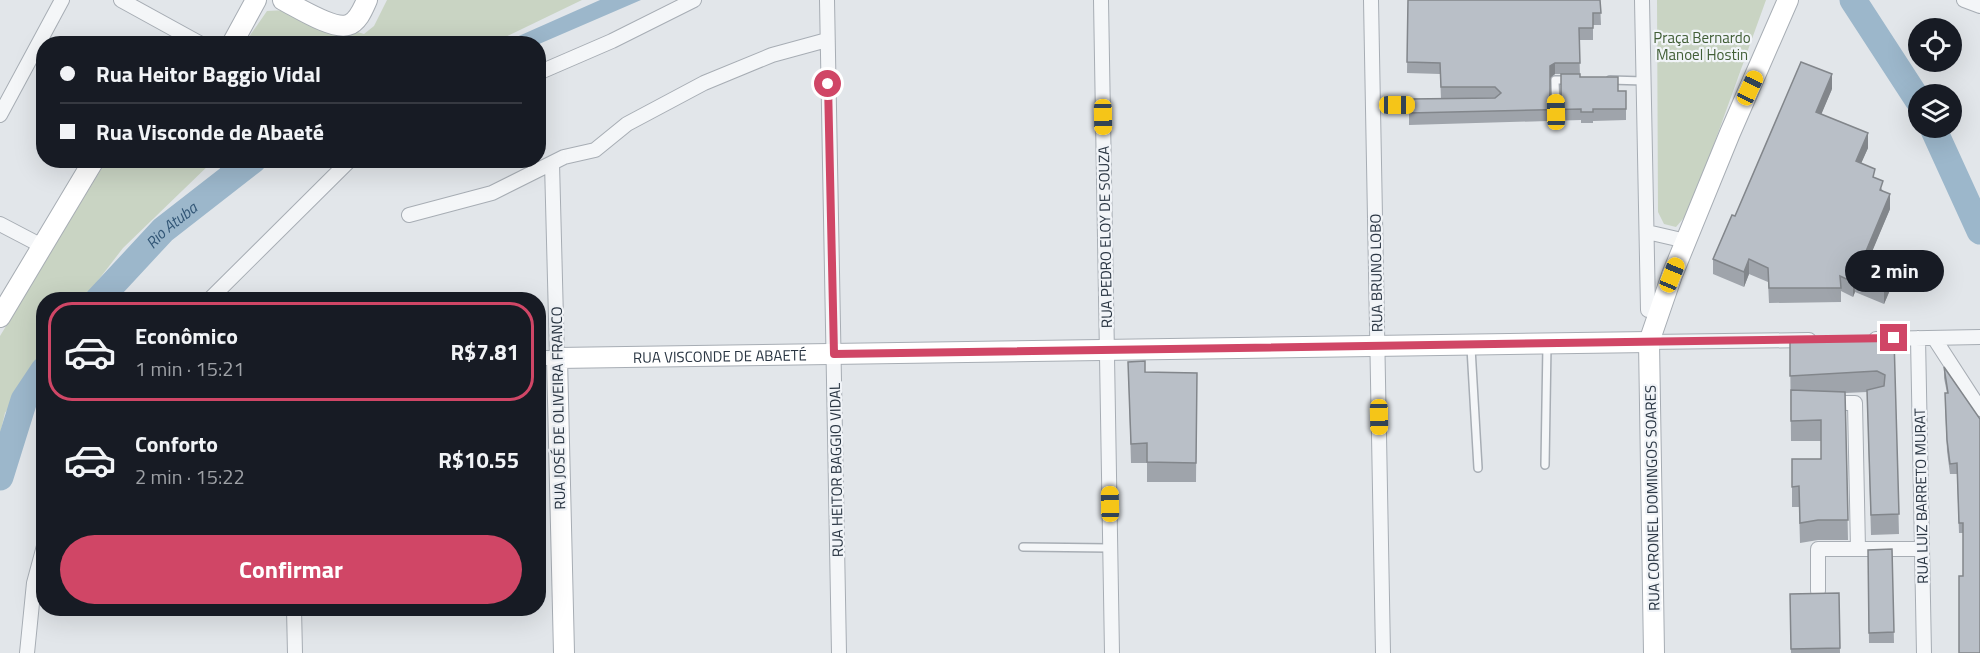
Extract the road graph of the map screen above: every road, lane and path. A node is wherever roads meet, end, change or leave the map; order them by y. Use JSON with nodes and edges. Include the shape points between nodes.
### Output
{"nodes":[{"id":1,"x":62,"y":0,"type":"edge"},
{"id":2,"x":121,"y":0,"type":"edge"},
{"id":3,"x":256,"y":0,"type":"edge"},
{"id":4,"x":283,"y":0,"type":"edge"},
{"id":5,"x":368,"y":0,"type":"edge"},
{"id":6,"x":694,"y":0,"type":"edge"},
{"id":7,"x":826,"y":0,"type":"edge"},
{"id":8,"x":1101,"y":0,"type":"edge"},
{"id":9,"x":1371,"y":0,"type":"edge"},
{"id":10,"x":1642,"y":0,"type":"edge"},
{"id":11,"x":1788,"y":0,"type":"edge"},
{"id":12,"x":1964,"y":0,"type":"edge"},
{"id":13,"x":1980,"y":6,"type":"edge"},
{"id":14,"x":43,"y":36,"type":"edge"},
{"id":15,"x":186,"y":36,"type":"edge"},
{"id":16,"x":236,"y":36,"type":"edge"},
{"id":17,"x":828,"y":40,"type":"junction"},
{"id":18,"x":36,"y":48,"type":"edge"},
{"id":19,"x":546,"y":70,"type":"edge"},
{"id":20,"x":1576,"y":80,"type":"edge"},
{"id":21,"x":1597,"y":80,"type":"edge"},
{"id":22,"x":1644,"y":81,"type":"junction"},
{"id":23,"x":1373,"y":105,"type":"junction"},
{"id":24,"x":1430,"y":105,"type":"edge"},
{"id":25,"x":1556,"y":112,"type":"edge"},
{"id":26,"x":0,"y":115,"type":"edge"},
{"id":27,"x":552,"y":163,"type":"junction"},
{"id":28,"x":546,"y":166,"type":"edge"},
{"id":29,"x":88,"y":168,"type":"edge"},
{"id":30,"x":342,"y":168,"type":"edge"},
{"id":31,"x":542,"y":168,"type":"edge"},
{"id":32,"x":409,"y":215,"type":"dead end"},
{"id":33,"x":0,"y":224,"type":"edge"},
{"id":34,"x":1647,"y":232,"type":"junction"},
{"id":35,"x":1686,"y":241,"type":"junction"},
{"id":36,"x":42,"y":246,"type":"junction"},
{"id":37,"x":217,"y":292,"type":"edge"},
{"id":38,"x":1648,"y":310,"type":"dead end"},
{"id":39,"x":0,"y":317,"type":"edge"},
{"id":40,"x":1980,"y":337,"type":"edge"},
{"id":41,"x":1918,"y":338,"type":"junction"},
{"id":42,"x":1934,"y":338,"type":"junction"},
{"id":43,"x":1825,"y":339,"type":"edge"},
{"id":44,"x":1860,"y":339,"type":"edge"},
{"id":45,"x":1649,"y":342,"type":"junction"},
{"id":46,"x":1547,"y":343,"type":"junction"},
{"id":47,"x":1471,"y":345,"type":"junction"},
{"id":48,"x":1377,"y":346,"type":"junction"},
{"id":49,"x":1107,"y":350,"type":"junction"},
{"id":50,"x":834,"y":354,"type":"junction"},
{"id":51,"x":548,"y":358,"type":"edge"},
{"id":52,"x":1870,"y":400,"type":"edge"},
{"id":53,"x":1808,"y":403,"type":"edge"},
{"id":54,"x":1855,"y":403,"type":"junction"},
{"id":55,"x":1980,"y":409,"type":"edge"},
{"id":56,"x":1545,"y":465,"type":"dead end"},
{"id":57,"x":1478,"y":468,"type":"dead end"},
{"id":58,"x":1023,"y":547,"type":"dead end"},
{"id":59,"x":1110,"y":548,"type":"junction"},
{"id":60,"x":1858,"y":549,"type":"junction"},
{"id":61,"x":1922,"y":549,"type":"junction"},
{"id":62,"x":36,"y":576,"type":"edge"},
{"id":63,"x":1818,"y":591,"type":"edge"},
{"id":64,"x":294,"y":616,"type":"edge"},
{"id":65,"x":27,"y":653,"type":"edge"},
{"id":66,"x":295,"y":653,"type":"edge"},
{"id":67,"x":564,"y":653,"type":"edge"},
{"id":68,"x":840,"y":653,"type":"edge"},
{"id":69,"x":1112,"y":653,"type":"edge"},
{"id":70,"x":1383,"y":653,"type":"edge"},
{"id":71,"x":1654,"y":653,"type":"edge"},
{"id":72,"x":1924,"y":653,"type":"edge"}],
"edges":[{"from":1,"to":14,"type":"street"},
{"from":2,"to":15,"type":"street"},
{"from":3,"to":16,"type":"street"},
{"from":4,"to":5,"type":"street","via":[[335,26],[347,26],[358,19]]},
{"from":6,"to":19,"type":"street"},
{"from":7,"to":17,"type":"street","name":"RUA HEITOR BAGGIO VIDAL"},
{"from":8,"to":49,"type":"street","name":"RUA PEDRO ELOY DE SOUZA"},
{"from":9,"to":23,"type":"street","name":"RUA BRUNO LOBO"},
{"from":10,"to":22,"type":"street"},
{"from":11,"to":35,"type":"street"},
{"from":12,"to":13,"type":"street"},
{"from":17,"to":27,"type":"street","via":[[733,70],[627,124],[601,147]]},
{"from":17,"to":50,"type":"street","name":"RUA HEITOR BAGGIO VIDAL"},
{"from":18,"to":26,"type":"street"},
{"from":20,"to":25,"type":"lane","via":[[1555,80]]},
{"from":21,"to":22,"type":"lane"},
{"from":22,"to":34,"type":"street"},
{"from":23,"to":24,"type":"lane"},
{"from":23,"to":48,"type":"street","name":"RUA BRUNO LOBO"},
{"from":27,"to":28,"type":"street"},
{"from":27,"to":51,"type":"street","name":"RUA JOSÉ DE OLIVEIRA FRANCO"},
{"from":29,"to":36,"type":"street"},
{"from":30,"to":37,"type":"street"},
{"from":31,"to":32,"type":"street","via":[[492,193]]},
{"from":33,"to":36,"type":"street"},
{"from":34,"to":35,"type":"street"},
{"from":34,"to":38,"type":"street"},
{"from":35,"to":45,"type":"street"},
{"from":36,"to":39,"type":"street"},
{"from":40,"to":42,"type":"street"},
{"from":41,"to":42,"type":"street"},
{"from":41,"to":44,"type":"street"},
{"from":41,"to":61,"type":"street","name":"RUA LUIZ BARRETO MURAT"},
{"from":42,"to":55,"type":"street"},
{"from":43,"to":45,"type":"street","name":"RUA VISCONDE DE ABAETÉ"},
{"from":45,"to":46,"type":"street","name":"RUA VISCONDE DE ABAETÉ"},
{"from":45,"to":71,"type":"street","name":"RUA CORONEL DOMINGOS SOARES"},
{"from":46,"to":47,"type":"street","name":"RUA VISCONDE DE ABAETÉ"},
{"from":46,"to":56,"type":"lane"},
{"from":47,"to":48,"type":"street","name":"RUA VISCONDE DE ABAETÉ"},
{"from":47,"to":57,"type":"lane"},
{"from":48,"to":49,"type":"street","name":"RUA VISCONDE DE ABAETÉ"},
{"from":48,"to":70,"type":"street","name":"RUA BRUNO LOBO"},
{"from":49,"to":50,"type":"street","name":"RUA VISCONDE DE ABAETÉ"},
{"from":49,"to":59,"type":"street","name":"RUA PEDRO ELOY DE SOUZA"},
{"from":50,"to":51,"type":"street","name":"RUA VISCONDE DE ABAETÉ"},
{"from":50,"to":68,"type":"street","name":"RUA HEITOR BAGGIO VIDAL"},
{"from":51,"to":67,"type":"street","name":"RUA JOSÉ DE OLIVEIRA FRANCO"},
{"from":52,"to":54,"type":"street"},
{"from":53,"to":54,"type":"street"},
{"from":54,"to":60,"type":"street"},
{"from":58,"to":59,"type":"lane"},
{"from":59,"to":69,"type":"street","name":"RUA PEDRO ELOY DE SOUZA"},
{"from":60,"to":61,"type":"street"},
{"from":60,"to":63,"type":"street","via":[[1818,549]]},
{"from":61,"to":72,"type":"street","name":"RUA LUIZ BARRETO MURAT"},
{"from":62,"to":65,"type":"street"},
{"from":64,"to":66,"type":"street"}]}
